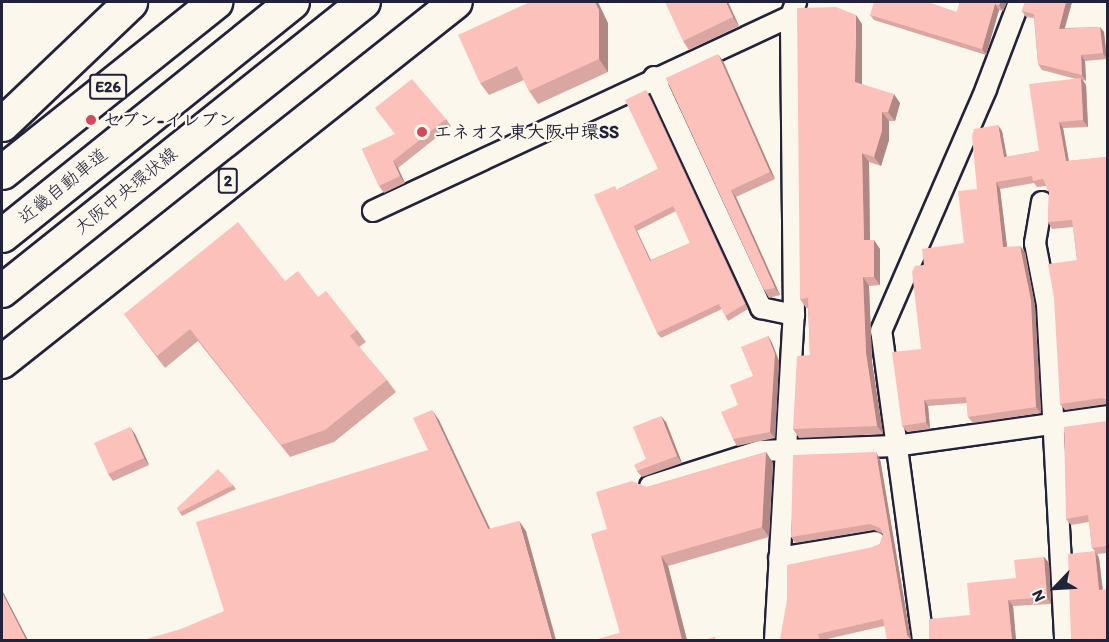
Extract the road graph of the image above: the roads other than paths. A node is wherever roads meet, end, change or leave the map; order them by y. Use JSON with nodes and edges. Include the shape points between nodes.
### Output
{"nodes":[{"id":1,"x":130,"y":2,"type":"edge"},
{"id":2,"x":150,"y":2,"type":"edge"},
{"id":3,"x":215,"y":2,"type":"edge"},
{"id":4,"x":292,"y":2,"type":"edge"},
{"id":5,"x":364,"y":2,"type":"edge"},
{"id":6,"x":456,"y":2,"type":"edge"},
{"id":7,"x":1019,"y":2,"type":"edge"},
{"id":8,"x":794,"y":9,"type":"edge"},
{"id":9,"x":654,"y":77,"type":"junction"},
{"id":10,"x":114,"y":81,"type":"dead end"},
{"id":11,"x":2,"y":124,"type":"edge"},
{"id":12,"x":2,"y":172,"type":"edge"},
{"id":13,"x":1042,"y":202,"type":"dead end"},
{"id":14,"x":373,"y":212,"type":"dead end"},
{"id":15,"x":2,"y":235,"type":"edge"},
{"id":16,"x":2,"y":291,"type":"edge"},
{"id":17,"x":794,"y":315,"type":"junction"},
{"id":18,"x":38,"y":332,"type":"junction"},
{"id":19,"x":2,"y":351,"type":"edge"},
{"id":20,"x":2,"y":362,"type":"edge"},
{"id":21,"x":1107,"y":416,"type":"edge"},
{"id":22,"x":1052,"y":425,"type":"junction"},
{"id":23,"x":895,"y":446,"type":"junction"},
{"id":24,"x":784,"y":451,"type":"junction"},
{"id":25,"x":650,"y":486,"type":"edge"},
{"id":26,"x":876,"y":542,"type":"dead end"},
{"id":27,"x":779,"y":558,"type":"junction"},
{"id":28,"x":775,"y":640,"type":"edge"},
{"id":29,"x":923,"y":640,"type":"edge"},
{"id":30,"x":1065,"y":640,"type":"edge"}],
"edges":[{"from":1,"to":11,"type":"highway"},
{"from":2,"to":10,"type":"highway","via":[[120,29],[112,56]]},
{"from":3,"to":12,"type":"highway","number":"E26"},
{"from":4,"to":15,"type":"highway","name":"近畿自動車道","number":"E26"},
{"from":5,"to":16,"type":"main road","name":"大阪中央環状線"},
{"from":6,"to":18,"type":"main road","number":"2"},
{"from":7,"to":23,"type":"street","via":[[986,89],[881,331]]},
{"from":8,"to":9,"type":"street"},
{"from":8,"to":17,"type":"street"},
{"from":9,"to":14,"type":"street"},
{"from":9,"to":17,"type":"street","via":[[761,308]]},
{"from":13,"to":22,"type":"street","via":[[1035,243],[1047,305]]},
{"from":17,"to":24,"type":"street"},
{"from":18,"to":19,"type":"main road"},
{"from":18,"to":20,"type":"main road","number":"2"},
{"from":21,"to":22,"type":"street"},
{"from":22,"to":23,"type":"street"},
{"from":22,"to":30,"type":"street"},
{"from":23,"to":24,"type":"street"},
{"from":23,"to":29,"type":"street"},
{"from":24,"to":25,"type":"street","via":[[760,451]]},
{"from":24,"to":27,"type":"street"},
{"from":26,"to":27,"type":"street"},
{"from":27,"to":28,"type":"street"}]}
